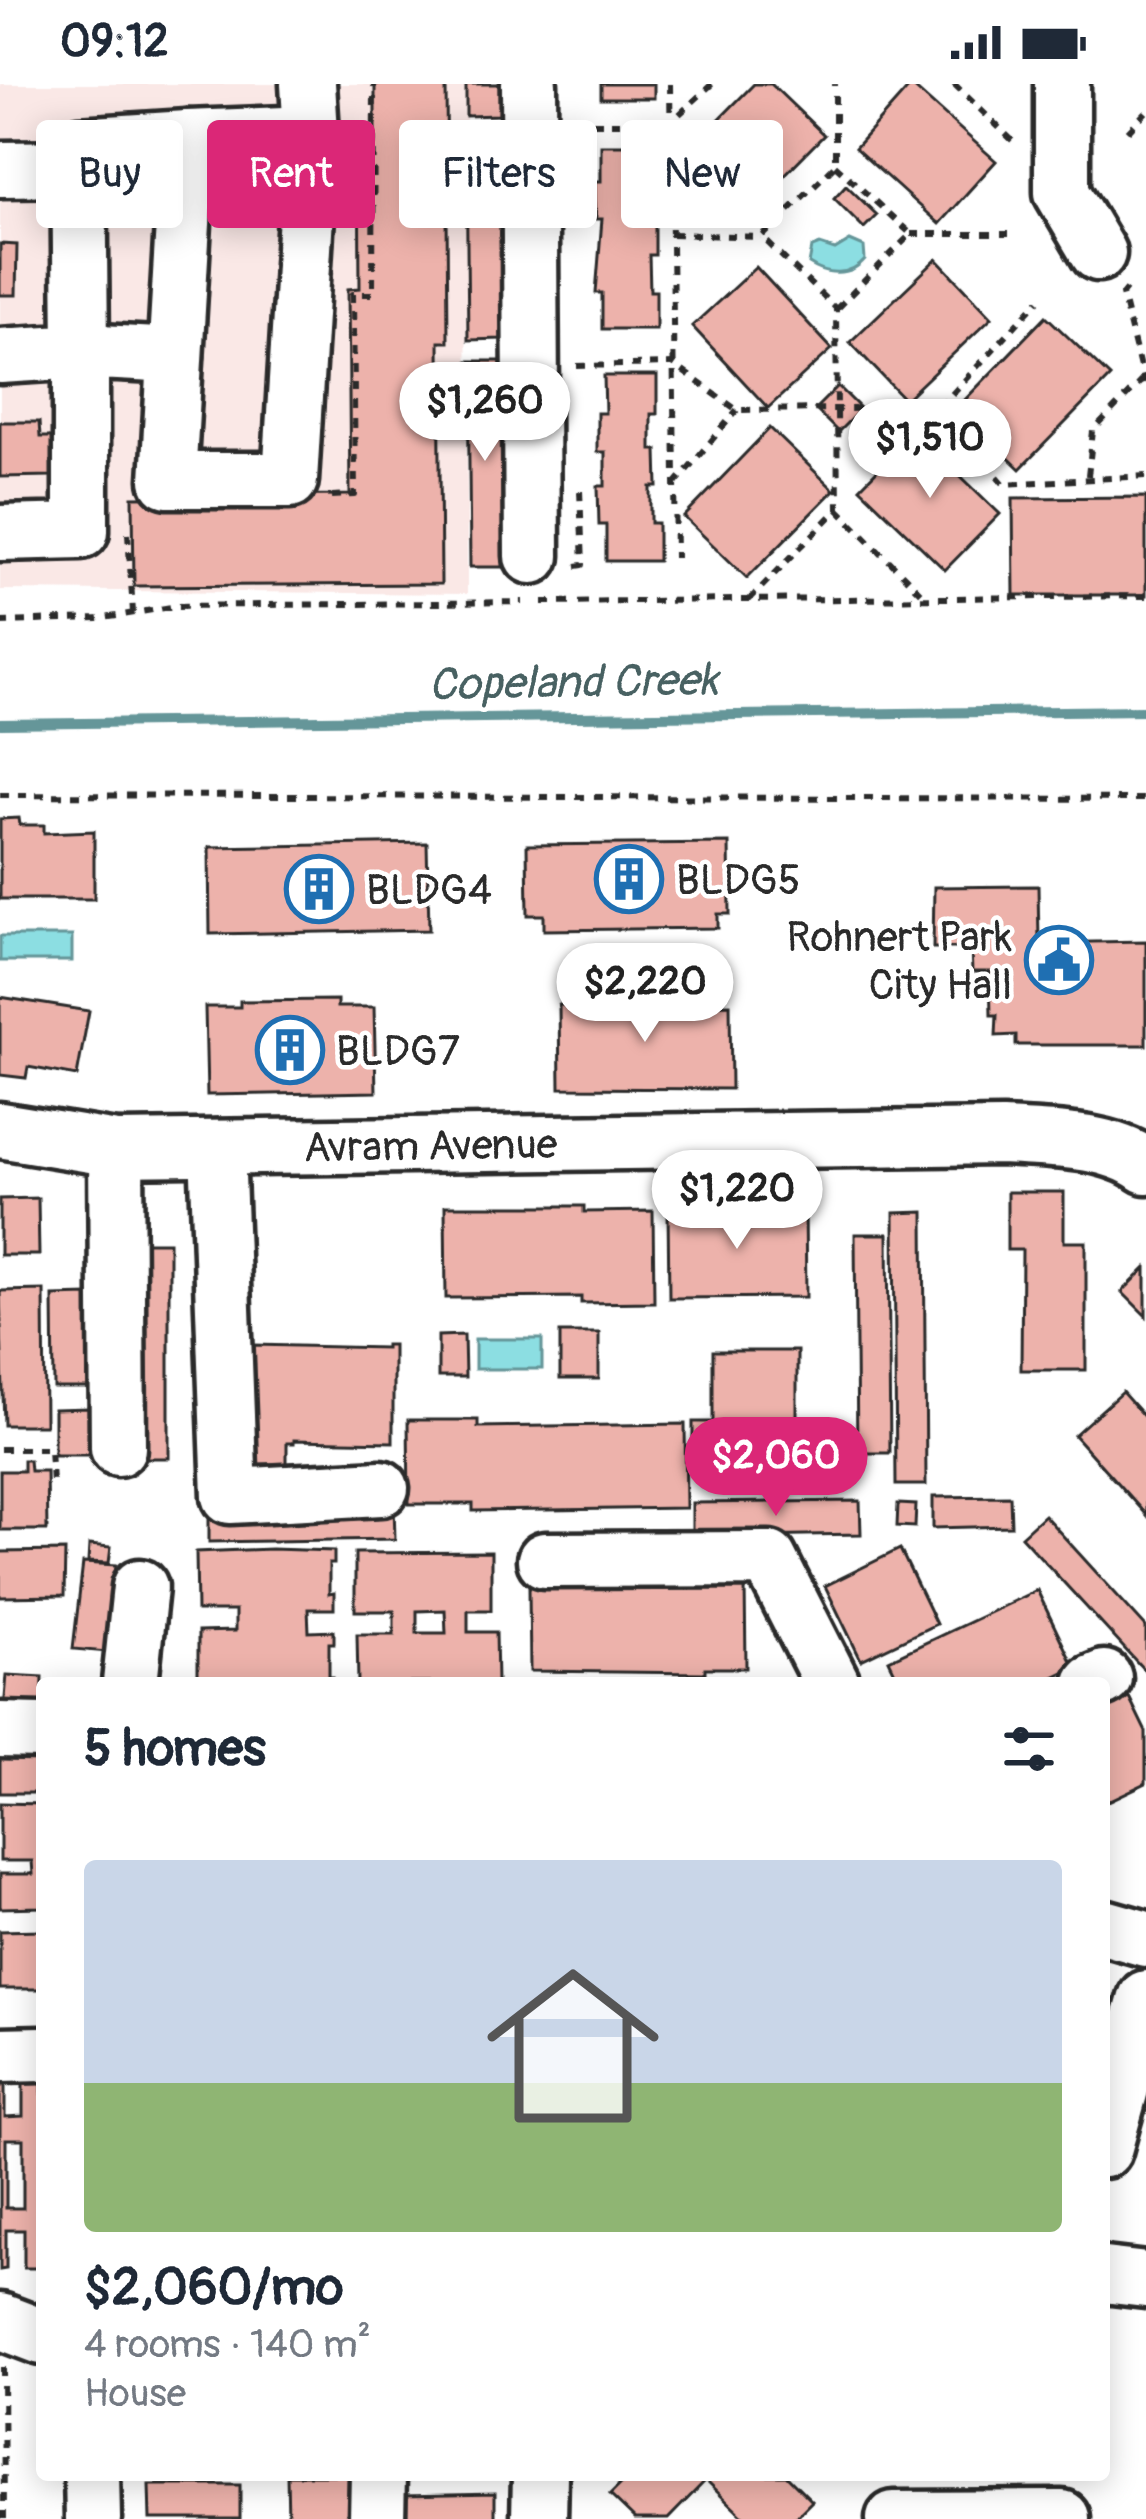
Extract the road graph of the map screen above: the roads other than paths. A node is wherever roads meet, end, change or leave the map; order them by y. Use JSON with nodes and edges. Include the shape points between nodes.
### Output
{"nodes":[{"id":1,"x":530,"y":84,"type":"edge"},
{"id":2,"x":1062,"y":84,"type":"edge"},
{"id":3,"x":310,"y":108,"type":"edge"},
{"id":4,"x":183,"y":138,"type":"edge"},
{"id":5,"x":188,"y":138,"type":"junction"},
{"id":6,"x":0,"y":169,"type":"edge"},
{"id":7,"x":36,"y":169,"type":"edge"},
{"id":8,"x":80,"y":228,"type":"edge"},
{"id":9,"x":1115,"y":268,"type":"road end"},
{"id":10,"x":81,"y":351,"type":"junction"},
{"id":11,"x":0,"y":356,"type":"edge"},
{"id":12,"x":176,"y":356,"type":"junction"},
{"id":13,"x":0,"y":532,"type":"edge"},
{"id":14,"x":532,"y":556,"type":"dead end"},
{"id":15,"x":0,"y":1130,"type":"edge"},
{"id":16,"x":217,"y":1148,"type":"junction"},
{"id":17,"x":116,"y":1149,"type":"junction"},
{"id":18,"x":1146,"y":1166,"type":"edge"},
{"id":19,"x":118,"y":1448,"type":"dead end"},
{"id":20,"x":381,"y":1489,"type":"dead end"},
{"id":21,"x":545,"y":1560,"type":"dead end"},
{"id":22,"x":140,"y":1587,"type":"dead end"},
{"id":23,"x":131,"y":1677,"type":"edge"},
{"id":24,"x":829,"y":1677,"type":"edge"},
{"id":25,"x":0,"y":1730,"type":"edge"},
{"id":26,"x":36,"y":1731,"type":"edge"},
{"id":27,"x":1110,"y":1929,"type":"edge"},
{"id":28,"x":1146,"y":1939,"type":"edge"},
{"id":29,"x":1146,"y":1998,"type":"edge"},
{"id":30,"x":36,"y":2054,"type":"edge"},
{"id":31,"x":0,"y":2055,"type":"edge"},
{"id":32,"x":1120,"y":2135,"type":"edge"},
{"id":33,"x":1110,"y":2276,"type":"edge"},
{"id":34,"x":1146,"y":2280,"type":"edge"},
{"id":35,"x":92,"y":2481,"type":"edge"},
{"id":36,"x":378,"y":2481,"type":"edge"},
{"id":37,"x":540,"y":2481,"type":"edge"},
{"id":38,"x":1064,"y":2481,"type":"edge"},
{"id":39,"x":1062,"y":2518,"type":"edge"},
{"id":40,"x":94,"y":2519,"type":"edge"},
{"id":41,"x":377,"y":2519,"type":"edge"},
{"id":42,"x":539,"y":2519,"type":"edge"},
{"id":43,"x":893,"y":2519,"type":"edge"}],
"edges":[{"from":1,"to":14,"type":"street"},
{"from":2,"to":9,"type":"street","via":[[1062,192]]},
{"from":3,"to":5,"type":"street"},
{"from":3,"to":12,"type":"street","via":[[290,480],[168,480]]},
{"from":4,"to":5,"type":"street"},
{"from":5,"to":12,"type":"street"},
{"from":6,"to":7,"type":"street"},
{"from":8,"to":10,"type":"street"},
{"from":10,"to":11,"type":"street"},
{"from":10,"to":12,"type":"street"},
{"from":10,"to":13,"type":"street","via":[[81,531]]},
{"from":15,"to":17,"type":"street","name":"Avram Avenue"},
{"from":16,"to":17,"type":"street","name":"Avram Avenue"},
{"from":16,"to":18,"type":"street","name":"Avram Avenue","via":[[1002,1137],[1068,1141]]},
{"from":16,"to":20,"type":"street","via":[[230,1496]]},
{"from":17,"to":19,"type":"street"},
{"from":21,"to":24,"type":"street","via":[[769,1559]]},
{"from":22,"to":23,"type":"street"},
{"from":25,"to":26,"type":"street"},
{"from":27,"to":28,"type":"street"},
{"from":29,"to":32,"type":"street"},
{"from":30,"to":31,"type":"street"},
{"from":33,"to":34,"type":"street"},
{"from":35,"to":40,"type":"street"},
{"from":36,"to":41,"type":"street"},
{"from":37,"to":42,"type":"street"},
{"from":38,"to":39,"type":"street"},
{"from":39,"to":43,"type":"street"}]}
